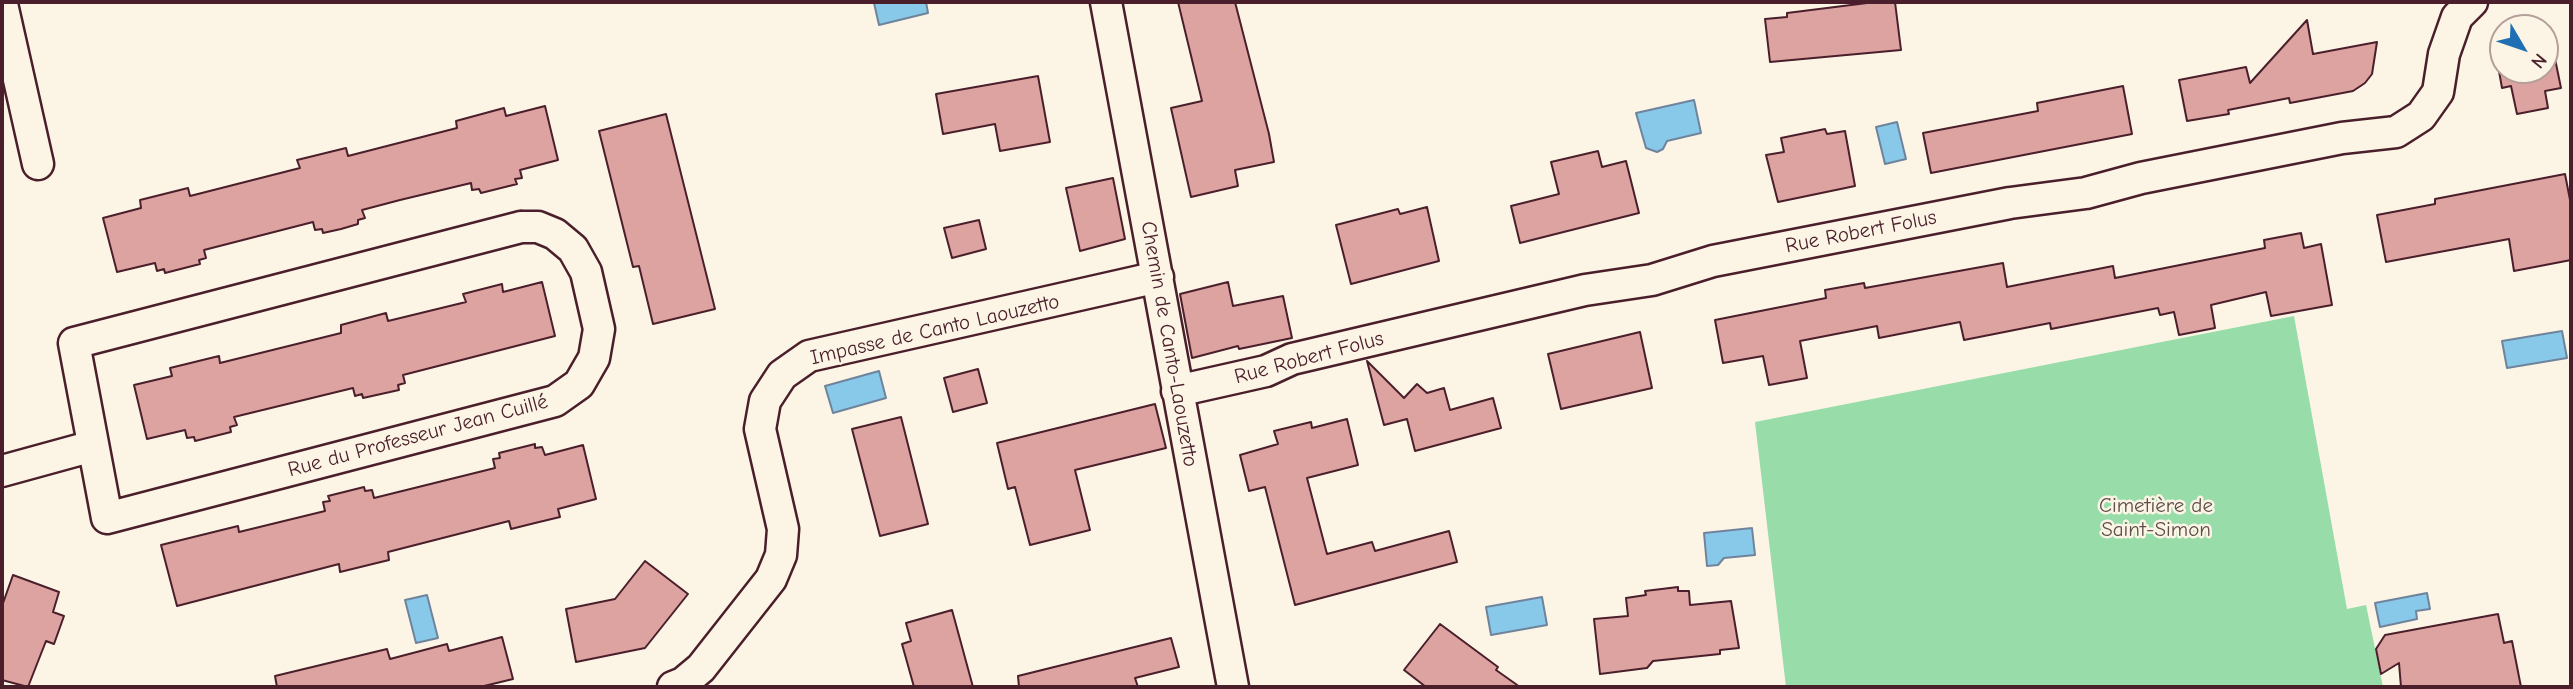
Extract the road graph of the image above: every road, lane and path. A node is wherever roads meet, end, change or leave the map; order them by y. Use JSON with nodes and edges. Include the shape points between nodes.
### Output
{"nodes":[{"id":1,"x":1106,"y":2,"type":"edge"},
{"id":2,"x":2472,"y":2,"type":"edge"},
{"id":3,"x":2,"y":4,"type":"edge"},
{"id":4,"x":38,"y":164,"type":"dead end"},
{"id":5,"x":1158,"y":278,"type":"junction"},
{"id":6,"x":1177,"y":391,"type":"junction"},
{"id":7,"x":93,"y":446,"type":"junction"},
{"id":8,"x":2,"y":471,"type":"edge"},
{"id":9,"x":673,"y":687,"type":"edge"},
{"id":10,"x":1233,"y":687,"type":"edge"}],
"edges":[{"from":1,"to":5,"type":"street","name":"Chemin de Canto-Laouzetto"},
{"from":2,"to":6,"type":"street","name":"Rue Robert Folus","via":[[2457,17],[2444,54],[2438,92],[2421,116],[2396,132],[2342,138],[2086,193],[2010,203],[1713,261],[1652,280],[1584,290]]},
{"from":3,"to":4,"type":"street"},
{"from":5,"to":6,"type":"street","name":"Chemin de Canto-Laouzetto"},
{"from":5,"to":9,"type":"street","name":"Impasse de Canto Laouzetto","via":[[808,356],[782,375],[765,401],[760,429],[783,529],[781,555],[771,579],[701,668]]},
{"from":6,"to":10,"type":"street","name":"Chemin de Canto-Laouzetto"},
{"from":7,"to":7,"type":"street","name":"Rue du Professeur Jean Cuillé","via":[[74,343],[521,227],[555,234],[573,248],[586,272],[599,330],[594,358],[579,384],[555,401],[107,518]]},
{"from":7,"to":8,"type":"street"}]}
